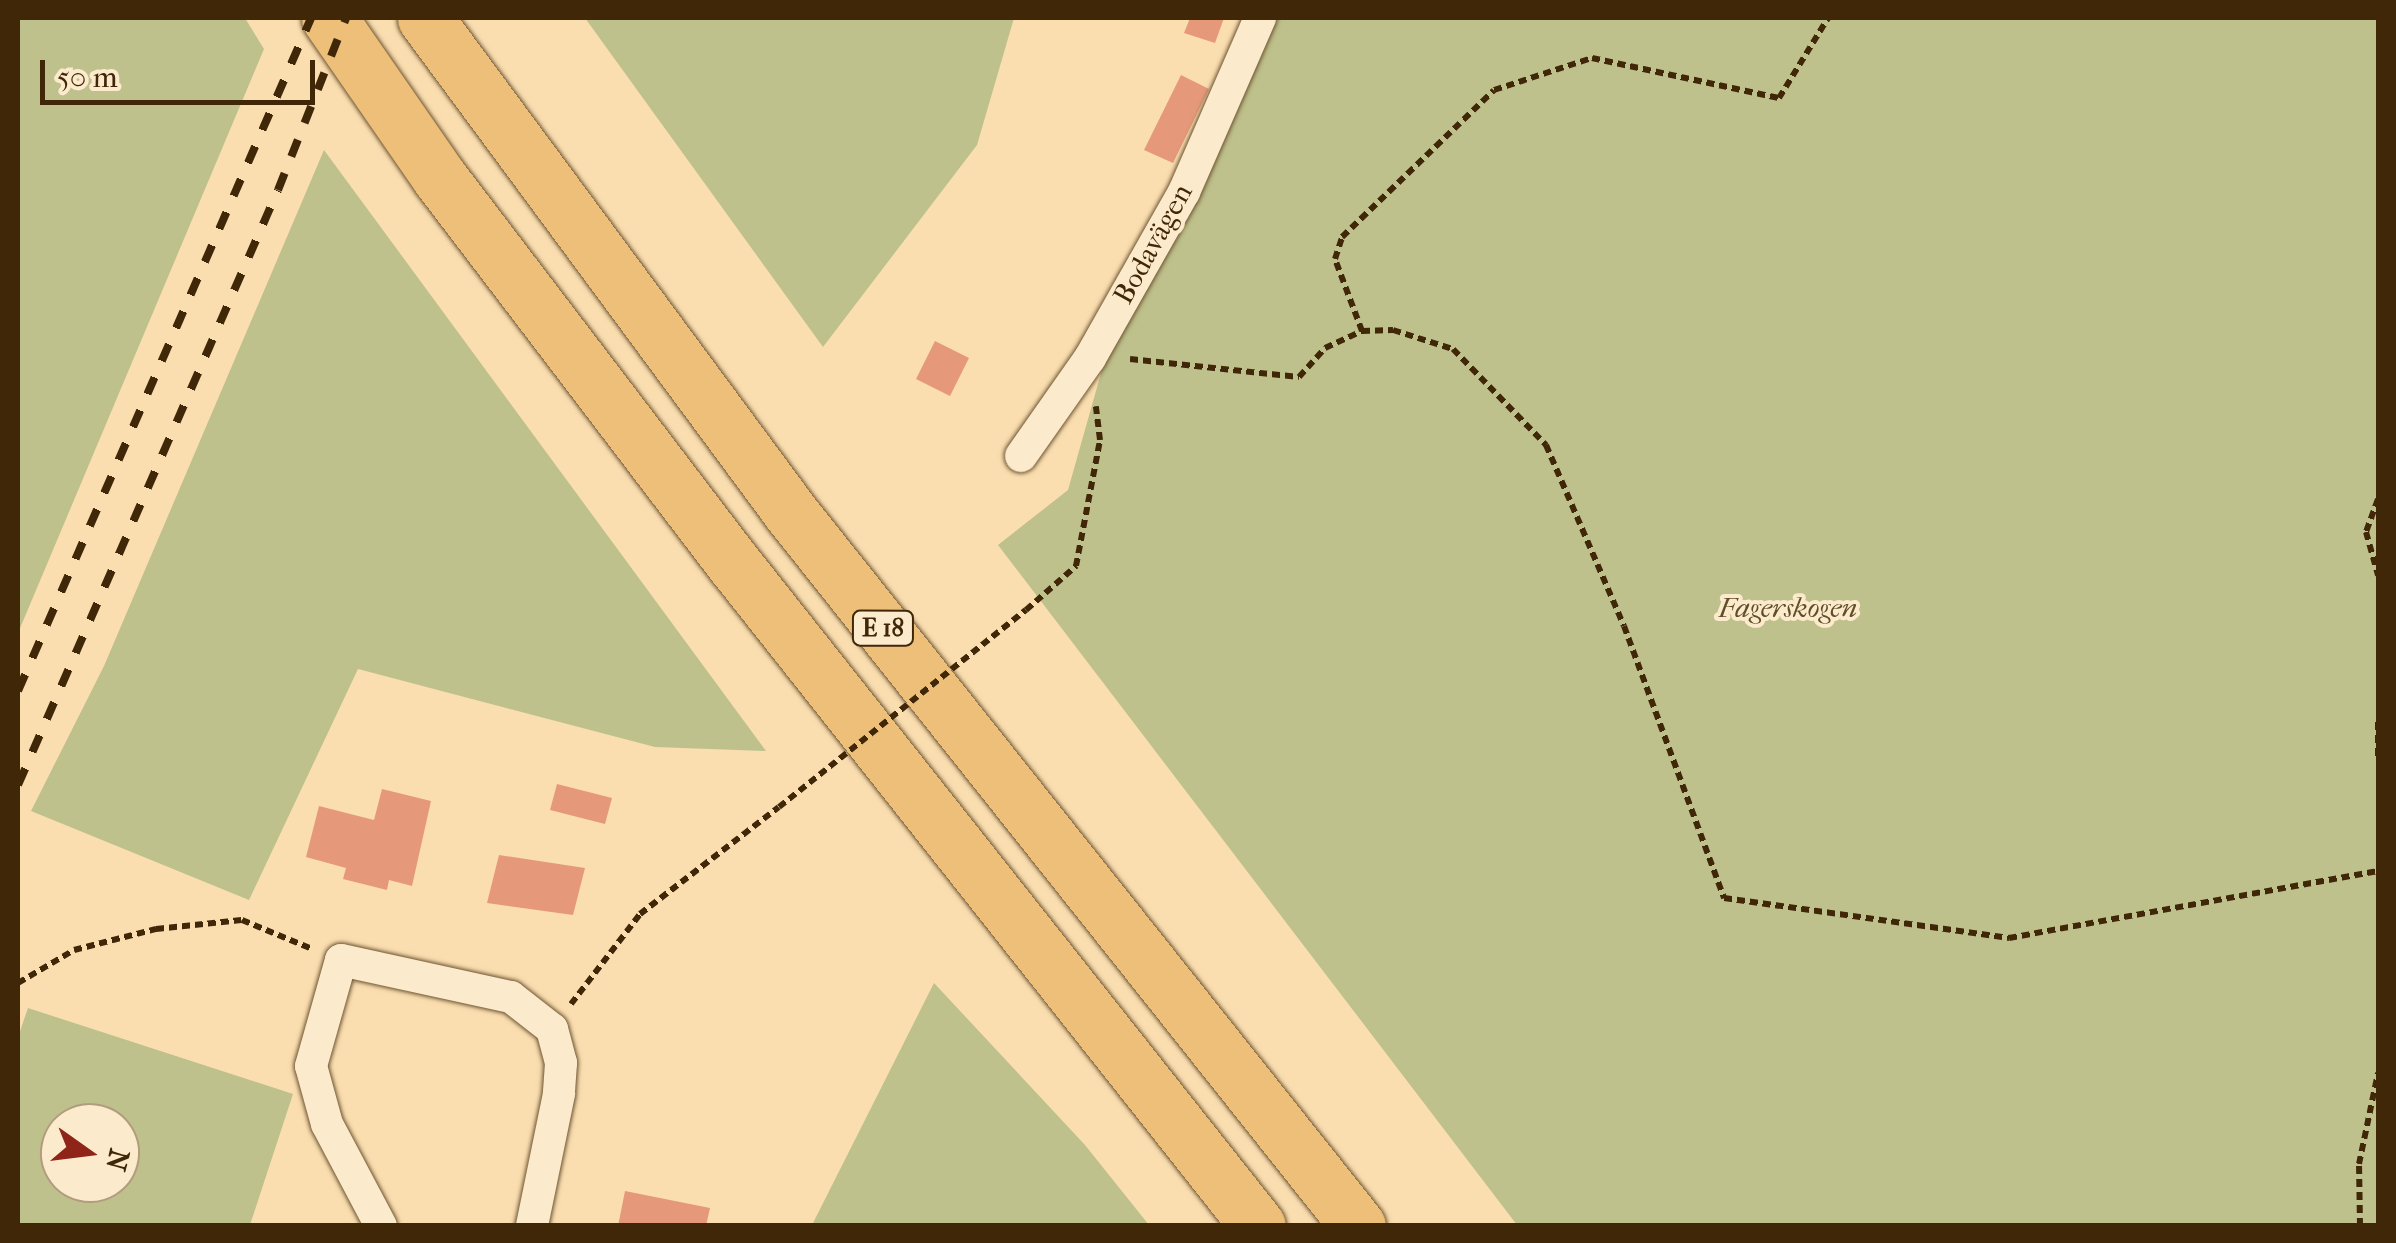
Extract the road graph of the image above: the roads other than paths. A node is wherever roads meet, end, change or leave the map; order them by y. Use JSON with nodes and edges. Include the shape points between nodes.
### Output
{"nodes":[{"id":1,"x":330,"y":18,"type":"edge"},
{"id":2,"x":425,"y":18,"type":"edge"},
{"id":3,"x":1260,"y":18,"type":"edge"},
{"id":4,"x":1021,"y":456,"type":"dead end"},
{"id":5,"x":381,"y":1226,"type":"edge"},
{"id":6,"x":532,"y":1226,"type":"edge"},
{"id":7,"x":1258,"y":1226,"type":"edge"},
{"id":8,"x":1358,"y":1226,"type":"edge"}],
"edges":[{"from":1,"to":7,"type":"highway","number":"E 18","via":[[439,177],[734,564]]},
{"from":2,"to":8,"type":"highway","number":"E 18","via":[[791,513]]},
{"from":3,"to":4,"type":"street","name":"Bodavägen","via":[[1184,192],[1090,358]]},
{"from":5,"to":6,"type":"street","via":[[327,1124],[311,1066],[341,960],[511,997],[552,1029],[561,1063],[558,1094]]}]}
